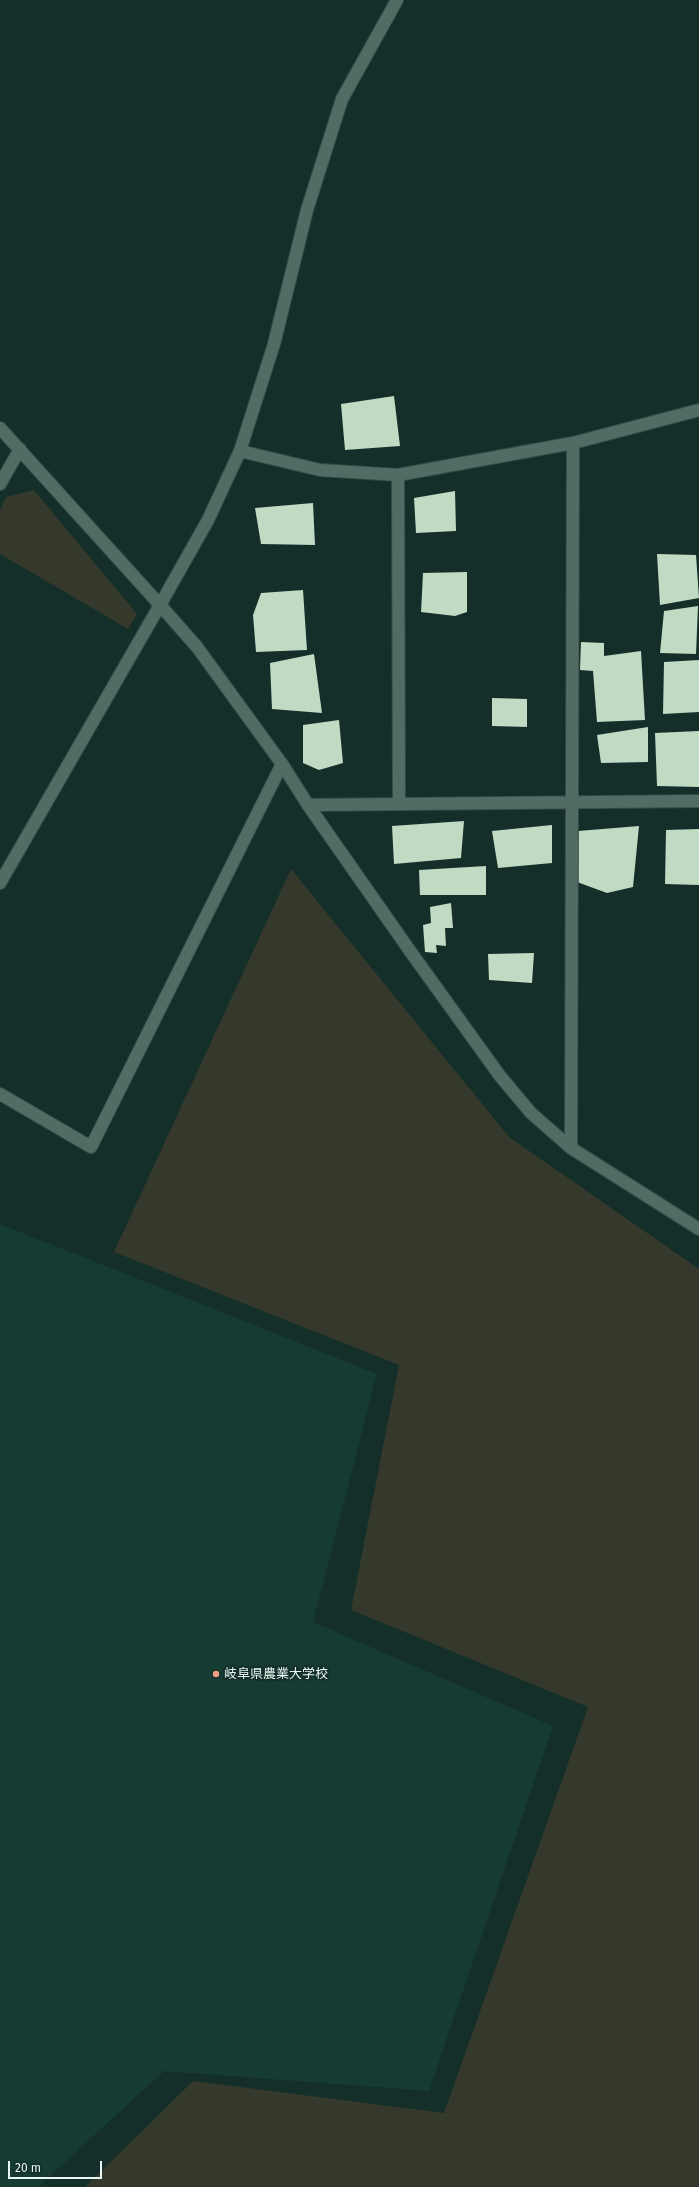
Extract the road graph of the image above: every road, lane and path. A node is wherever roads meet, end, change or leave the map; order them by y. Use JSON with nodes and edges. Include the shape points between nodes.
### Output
{"nodes":[{"id":1,"x":397,"y":0,"type":"edge"},
{"id":2,"x":699,"y":410,"type":"edge"},
{"id":3,"x":0,"y":428,"type":"edge"},
{"id":4,"x":573,"y":443,"type":"junction"},
{"id":5,"x":20,"y":449,"type":"junction"},
{"id":6,"x":240,"y":451,"type":"junction"},
{"id":7,"x":398,"y":475,"type":"junction"},
{"id":8,"x":0,"y":484,"type":"edge"},
{"id":9,"x":160,"y":606,"type":"junction"},
{"id":10,"x":282,"y":764,"type":"junction"},
{"id":11,"x":699,"y":801,"type":"edge"},
{"id":12,"x":574,"y":802,"type":"junction"},
{"id":13,"x":399,"y":803,"type":"junction"},
{"id":14,"x":308,"y":805,"type":"junction"},
{"id":15,"x":0,"y":883,"type":"edge"},
{"id":16,"x":0,"y":1094,"type":"edge"},
{"id":17,"x":571,"y":1148,"type":"junction"},
{"id":18,"x":699,"y":1229,"type":"edge"}],
"edges":[{"from":1,"to":6,"type":"street","via":[[342,99],[307,210],[274,344]]},
{"from":2,"to":4,"type":"street"},
{"from":3,"to":5,"type":"street"},
{"from":4,"to":7,"type":"street"},
{"from":4,"to":12,"type":"street"},
{"from":5,"to":8,"type":"street"},
{"from":5,"to":9,"type":"street"},
{"from":6,"to":7,"type":"street","via":[[320,470]]},
{"from":6,"to":9,"type":"street","via":[[208,520]]},
{"from":7,"to":13,"type":"street"},
{"from":9,"to":10,"type":"street","via":[[196,647]]},
{"from":9,"to":15,"type":"street"},
{"from":10,"to":14,"type":"street"},
{"from":10,"to":16,"type":"street","via":[[91,1146]]},
{"from":11,"to":12,"type":"street"},
{"from":12,"to":13,"type":"street"},
{"from":12,"to":17,"type":"street"},
{"from":13,"to":14,"type":"street"},
{"from":14,"to":17,"type":"street","via":[[500,1076],[531,1114]]},
{"from":17,"to":18,"type":"street"}]}
